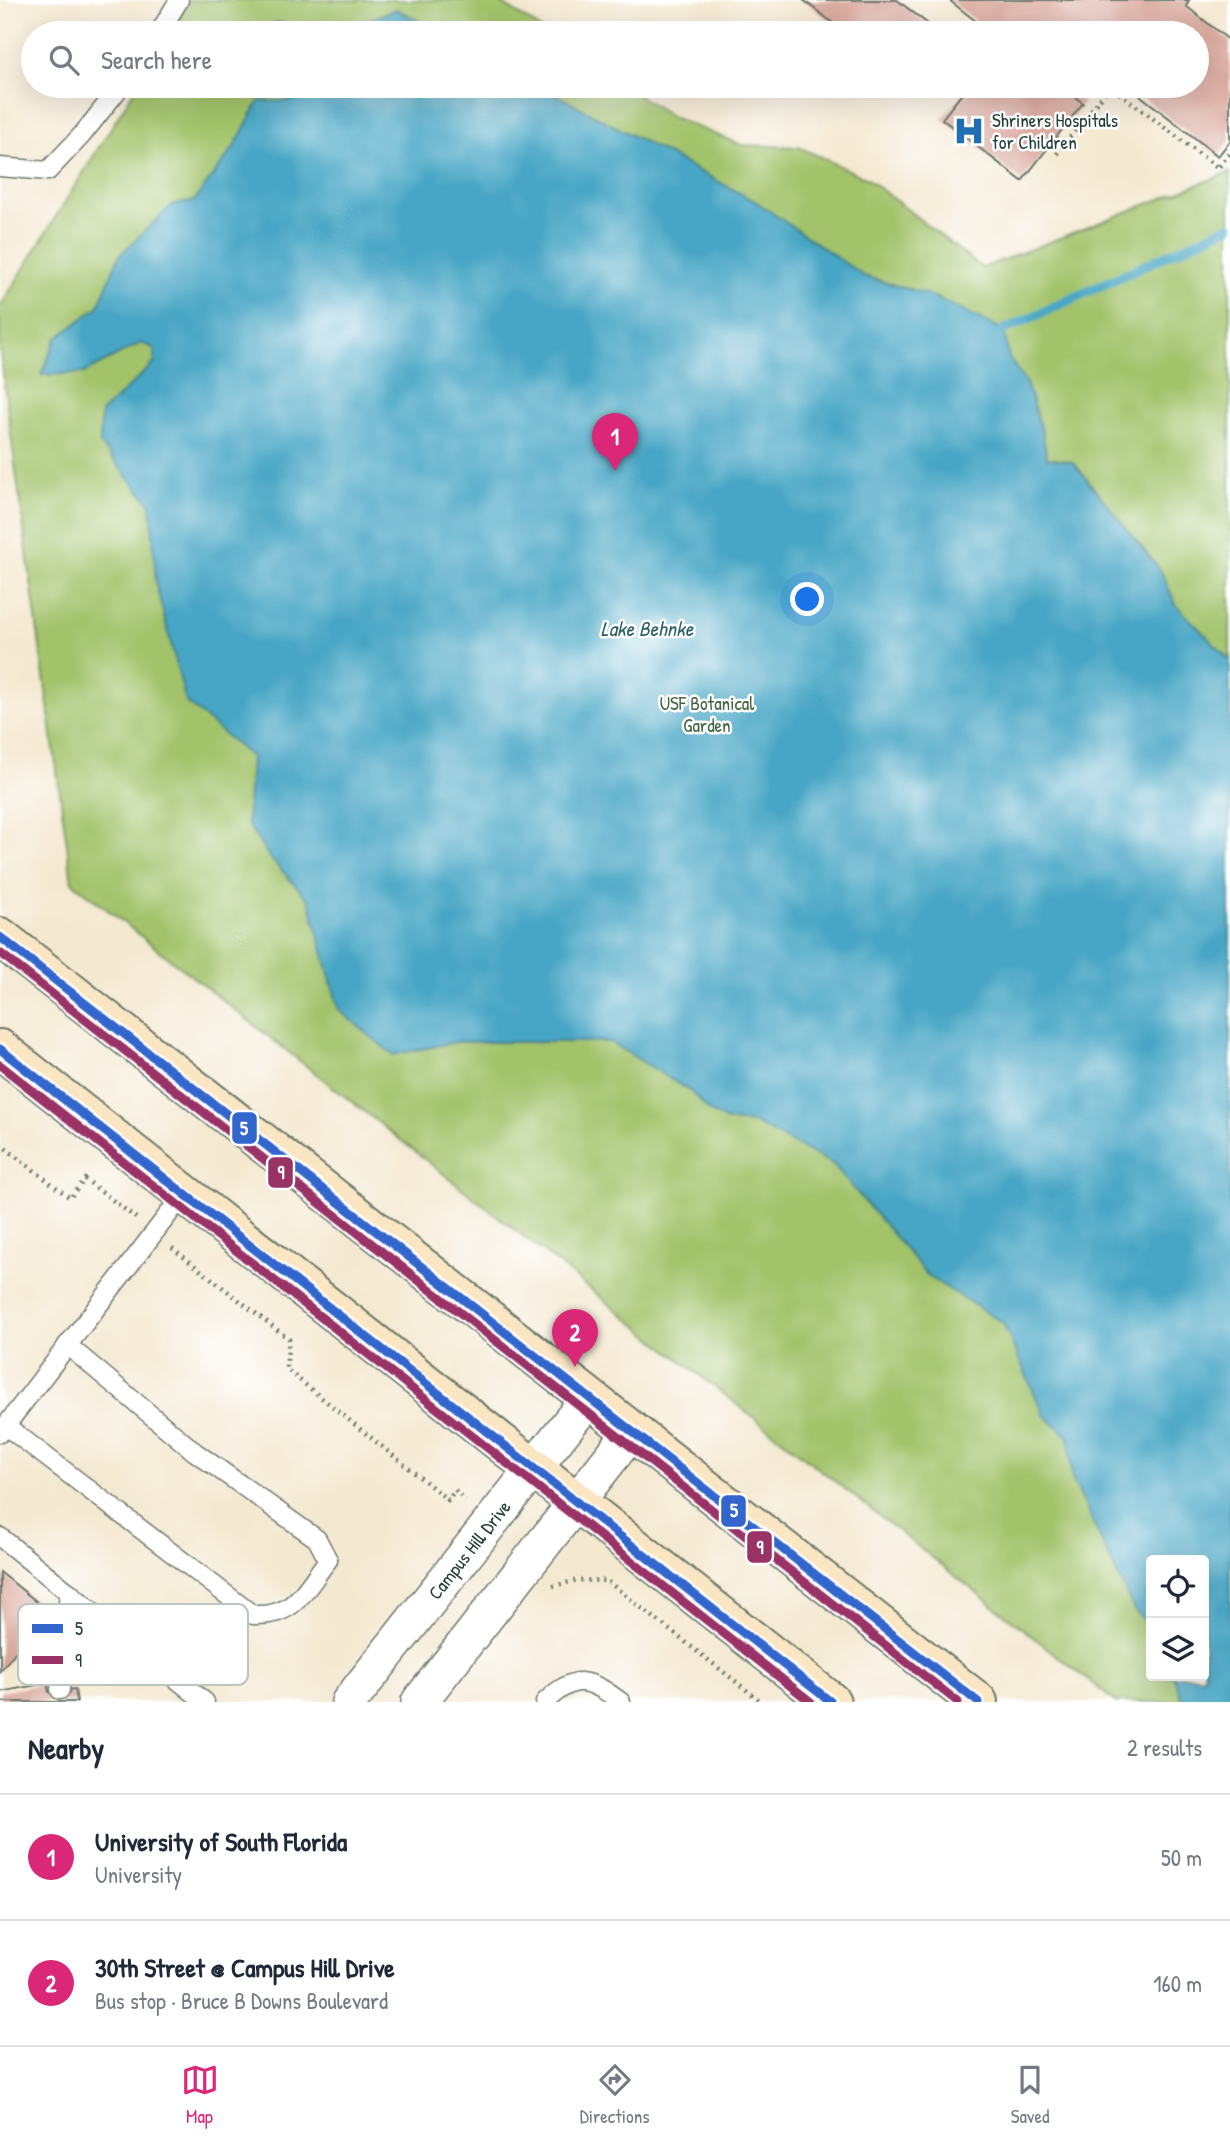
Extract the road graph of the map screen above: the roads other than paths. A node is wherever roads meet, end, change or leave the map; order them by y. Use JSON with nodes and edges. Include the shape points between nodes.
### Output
{"nodes":[{"id":1,"x":179,"y":0,"type":"edge"},
{"id":2,"x":166,"y":21,"type":"edge"},
{"id":3,"x":111,"y":98,"type":"edge"},
{"id":4,"x":0,"y":167,"type":"edge"},
{"id":5,"x":0,"y":937,"type":"edge"},
{"id":6,"x":0,"y":1049,"type":"edge"},
{"id":7,"x":184,"y":1194,"type":"junction"},
{"id":8,"x":67,"y":1345,"type":"junction"},
{"id":9,"x":589,"y":1398,"type":"junction"},
{"id":10,"x":3,"y":1429,"type":"edge"},
{"id":11,"x":632,"y":1431,"type":"junction"},
{"id":12,"x":533,"y":1468,"type":"junction"},
{"id":13,"x":576,"y":1501,"type":"junction"},
{"id":14,"x":0,"y":1536,"type":"edge"},
{"id":15,"x":69,"y":1592,"type":"junction"},
{"id":16,"x":68,"y":1604,"type":"edge"},
{"id":17,"x":84,"y":1604,"type":"edge"},
{"id":18,"x":238,"y":1604,"type":"edge"},
{"id":19,"x":248,"y":1611,"type":"edge"},
{"id":20,"x":60,"y":1685,"type":"edge"},
{"id":21,"x":184,"y":1685,"type":"edge"},
{"id":22,"x":60,"y":1690,"type":"dead end"},
{"id":23,"x":205,"y":1702,"type":"edge"},
{"id":24,"x":349,"y":1702,"type":"edge"},
{"id":25,"x":419,"y":1702,"type":"edge"},
{"id":26,"x":545,"y":1702,"type":"edge"},
{"id":27,"x":621,"y":1702,"type":"edge"},
{"id":28,"x":831,"y":1702,"type":"edge"},
{"id":29,"x":978,"y":1702,"type":"edge"}],
"edges":[{"from":1,"to":2,"type":"lane"},
{"from":3,"to":4,"type":"lane","via":[[48,171]]},
{"from":5,"to":9,"type":"main road"},
{"from":6,"to":7,"type":"main road"},
{"from":7,"to":8,"type":"lane"},
{"from":7,"to":12,"type":"main road"},
{"from":8,"to":10,"type":"lane"},
{"from":8,"to":19,"type":"lane","via":[[195,1452],[317,1539],[328,1560],[289,1610],[270,1616]]},
{"from":9,"to":11,"type":"main road"},
{"from":9,"to":12,"type":"street","name":"Campus Hill Drive"},
{"from":10,"to":18,"type":"lane"},
{"from":11,"to":13,"type":"street"},
{"from":11,"to":29,"type":"main road"},
{"from":12,"to":13,"type":"main road"},
{"from":12,"to":24,"type":"street","name":"Campus Hill Drive"},
{"from":13,"to":25,"type":"street"},
{"from":13,"to":28,"type":"main road"},
{"from":14,"to":15,"type":"lane"},
{"from":15,"to":16,"type":"lane"},
{"from":15,"to":17,"type":"lane"},
{"from":20,"to":22,"type":"lane"},
{"from":21,"to":23,"type":"lane"},
{"from":26,"to":27,"type":"lane","via":[[573,1681],[589,1682]]}]}
